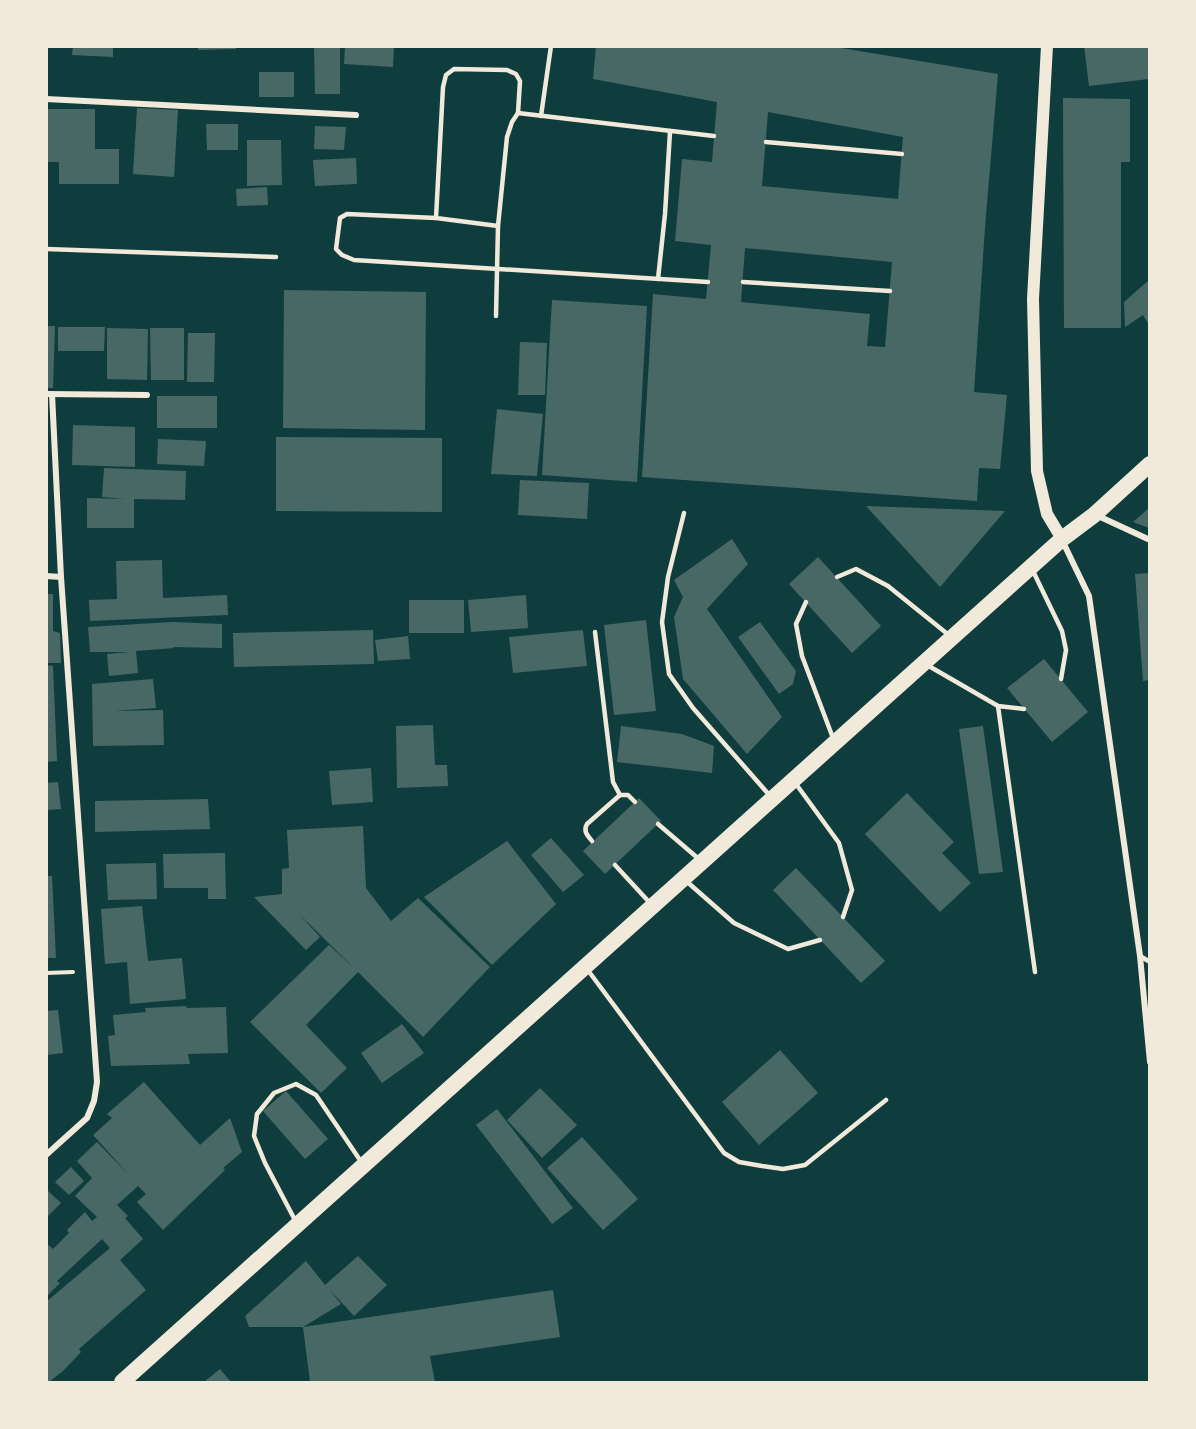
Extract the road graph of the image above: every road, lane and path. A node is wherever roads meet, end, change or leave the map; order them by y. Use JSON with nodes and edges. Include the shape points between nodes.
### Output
{"nodes":[{"id":1,"x":551,"y":46,"type":"edge"},
{"id":2,"x":1047,"y":46,"type":"edge"},
{"id":3,"x":46,"y":99,"type":"edge"},
{"id":4,"x":518,"y":113,"type":"junction"},
{"id":5,"x":356,"y":115,"type":"dead end"},
{"id":6,"x":541,"y":116,"type":"junction"},
{"id":7,"x":670,"y":132,"type":"junction"},
{"id":8,"x":714,"y":136,"type":"dead end"},
{"id":9,"x":766,"y":142,"type":"dead end"},
{"id":10,"x":902,"y":154,"type":"dead end"},
{"id":11,"x":436,"y":218,"type":"junction"},
{"id":12,"x":498,"y":226,"type":"junction"},
{"id":13,"x":46,"y":249,"type":"edge"},
{"id":14,"x":276,"y":257,"type":"dead end"},
{"id":15,"x":498,"y":270,"type":"junction"},
{"id":16,"x":658,"y":279,"type":"junction"},
{"id":17,"x":708,"y":282,"type":"dead end"},
{"id":18,"x":742,"y":282,"type":"dead end"},
{"id":19,"x":890,"y":291,"type":"dead end"},
{"id":20,"x":496,"y":316,"type":"dead end"},
{"id":21,"x":49,"y":394,"type":"edge"},
{"id":22,"x":147,"y":395,"type":"dead end"},
{"id":23,"x":1149,"y":464,"type":"edge"},
{"id":24,"x":684,"y":513,"type":"dead end"},
{"id":25,"x":1094,"y":514,"type":"junction"},
{"id":26,"x":1062,"y":539,"type":"junction"},
{"id":27,"x":1149,"y":540,"type":"edge"},
{"id":28,"x":1031,"y":567,"type":"junction"},
{"id":29,"x":46,"y":576,"type":"edge"},
{"id":30,"x":61,"y":577,"type":"junction"},
{"id":31,"x":837,"y":577,"type":"dead end"},
{"id":32,"x":806,"y":602,"type":"dead end"},
{"id":33,"x":595,"y":632,"type":"dead end"},
{"id":34,"x":952,"y":637,"type":"junction"},
{"id":35,"x":923,"y":663,"type":"junction"},
{"id":36,"x":1061,"y":679,"type":"dead end"},
{"id":37,"x":998,"y":706,"type":"junction"},
{"id":38,"x":1024,"y":709,"type":"dead end"},
{"id":39,"x":835,"y":743,"type":"junction"},
{"id":40,"x":793,"y":780,"type":"junction"},
{"id":41,"x":620,"y":795,"type":"junction"},
{"id":42,"x":772,"y":799,"type":"junction"},
{"id":43,"x":635,"y":802,"type":"dead end"},
{"id":44,"x":658,"y":824,"type":"dead end"},
{"id":45,"x":592,"y":841,"type":"dead end"},
{"id":46,"x":702,"y":862,"type":"junction"},
{"id":47,"x":615,"y":865,"type":"dead end"},
{"id":48,"x":683,"y":879,"type":"junction"},
{"id":49,"x":652,"y":906,"type":"junction"},
{"id":50,"x":843,"y":917,"type":"dead end"},
{"id":51,"x":820,"y":940,"type":"dead end"},
{"id":52,"x":1140,"y":956,"type":"junction"},
{"id":53,"x":1149,"y":962,"type":"edge"},
{"id":54,"x":585,"y":967,"type":"junction"},
{"id":55,"x":90,"y":971,"type":"junction"},
{"id":56,"x":1035,"y":972,"type":"dead end"},
{"id":57,"x":46,"y":973,"type":"edge"},
{"id":58,"x":1149,"y":1062,"type":"edge"},
{"id":59,"x":886,"y":1100,"type":"dead end"},
{"id":60,"x":46,"y":1155,"type":"edge"},
{"id":61,"x":363,"y":1166,"type":"junction"},
{"id":62,"x":297,"y":1225,"type":"junction"},
{"id":63,"x":122,"y":1383,"type":"edge"}],
"edges":[{"from":1,"to":6,"type":"lane"},
{"from":2,"to":26,"type":"main road","via":[[1033,299],[1037,471],[1047,514]]},
{"from":3,"to":5,"type":"street"},
{"from":4,"to":6,"type":"lane"},
{"from":4,"to":11,"type":"lane","via":[[520,81],[516,74],[507,70],[454,69],[446,75]]},
{"from":4,"to":12,"type":"lane","via":[[507,137]]},
{"from":6,"to":7,"type":"lane"},
{"from":7,"to":8,"type":"lane"},
{"from":7,"to":16,"type":"lane"},
{"from":9,"to":10,"type":"lane"},
{"from":11,"to":12,"type":"lane"},
{"from":11,"to":15,"type":"lane","via":[[347,214],[340,218],[336,249],[354,260]]},
{"from":12,"to":15,"type":"lane"},
{"from":13,"to":14,"type":"lane"},
{"from":15,"to":16,"type":"lane"},
{"from":15,"to":20,"type":"lane"},
{"from":16,"to":17,"type":"lane"},
{"from":18,"to":19,"type":"lane"},
{"from":21,"to":22,"type":"street"},
{"from":21,"to":30,"type":"street"},
{"from":23,"to":25,"type":"highway"},
{"from":24,"to":42,"type":"lane","via":[[668,577],[662,622],[669,674],[693,708]]},
{"from":25,"to":26,"type":"highway"},
{"from":25,"to":27,"type":"street"},
{"from":26,"to":28,"type":"highway"},
{"from":26,"to":52,"type":"street","via":[[1089,596]]},
{"from":28,"to":34,"type":"highway"},
{"from":28,"to":36,"type":"lane","via":[[1062,631],[1066,650]]},
{"from":29,"to":30,"type":"street"},
{"from":30,"to":55,"type":"street"},
{"from":31,"to":34,"type":"lane","via":[[856,569],[888,586]]},
{"from":32,"to":39,"type":"lane","via":[[796,624],[802,656]]},
{"from":33,"to":41,"type":"lane","via":[[613,782]]},
{"from":34,"to":35,"type":"highway"},
{"from":35,"to":37,"type":"lane"},
{"from":35,"to":39,"type":"highway"},
{"from":37,"to":38,"type":"lane"},
{"from":37,"to":56,"type":"lane"},
{"from":39,"to":40,"type":"highway"},
{"from":40,"to":42,"type":"highway"},
{"from":40,"to":50,"type":"lane","via":[[839,843],[852,890]]},
{"from":41,"to":43,"type":"lane","via":[[628,795]]},
{"from":41,"to":45,"type":"lane","via":[[587,824],[586,833]]},
{"from":42,"to":46,"type":"highway"},
{"from":44,"to":46,"type":"lane"},
{"from":46,"to":48,"type":"highway"},
{"from":47,"to":49,"type":"lane"},
{"from":48,"to":49,"type":"highway"},
{"from":48,"to":51,"type":"lane","via":[[734,923],[788,949]]},
{"from":49,"to":54,"type":"highway"},
{"from":52,"to":53,"type":"lane"},
{"from":52,"to":58,"type":"street"},
{"from":54,"to":59,"type":"lane","via":[[724,1153],[739,1162],[783,1169],[805,1165]]},
{"from":54,"to":61,"type":"highway"},
{"from":55,"to":57,"type":"path"},
{"from":55,"to":60,"type":"street","via":[[97,1082],[94,1101],[87,1118]]},
{"from":61,"to":62,"type":"highway"},
{"from":61,"to":62,"type":"lane","via":[[316,1095],[296,1084],[274,1093],[257,1114],[254,1136]]},
{"from":62,"to":63,"type":"highway"}]}
